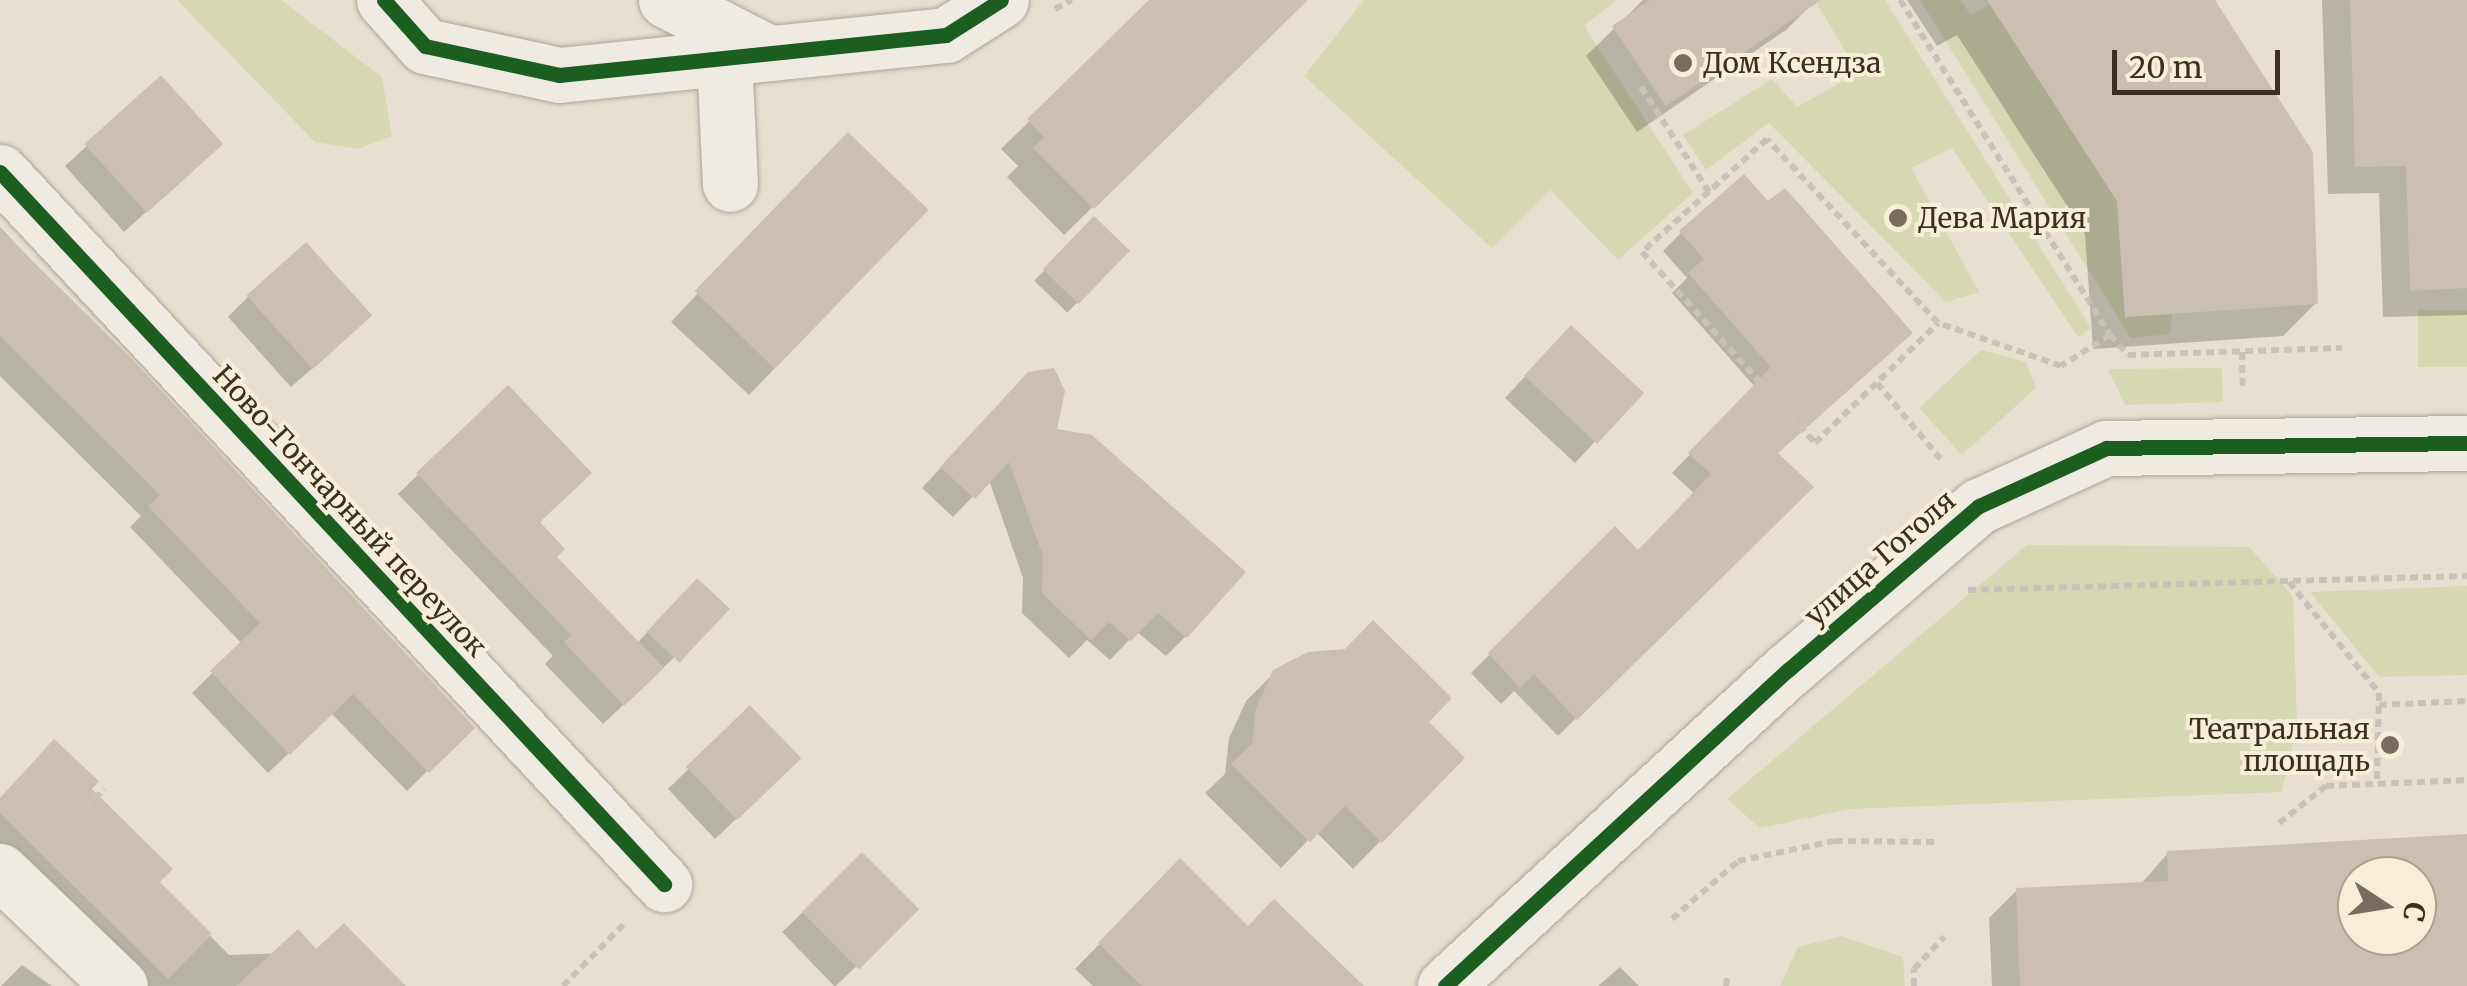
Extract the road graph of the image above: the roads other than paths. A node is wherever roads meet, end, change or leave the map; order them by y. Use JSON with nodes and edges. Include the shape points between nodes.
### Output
{"nodes":[{"id":1,"x":384,"y":0,"type":"edge"},
{"id":2,"x":666,"y":0,"type":"edge"},
{"id":3,"x":1001,"y":0,"type":"edge"},
{"id":4,"x":746,"y":55,"type":"junction"},
{"id":5,"x":0,"y":172,"type":"edge"},
{"id":6,"x":730,"y":184,"type":"dead end"},
{"id":7,"x":2467,"y":443,"type":"edge"},
{"id":8,"x":22,"y":863,"type":"edge"},
{"id":9,"x":664,"y":884,"type":"road end"},
{"id":10,"x":120,"y":986,"type":"edge"},
{"id":11,"x":1445,"y":986,"type":"edge"}],
"edges":[{"from":1,"to":4,"type":"street","via":[[425,46],[559,74]]},
{"from":2,"to":4,"type":"street"},
{"from":3,"to":4,"type":"street","via":[[946,36]]},
{"from":4,"to":6,"type":"street"},
{"from":5,"to":9,"type":"street","name":"Ново-Гончарный переулок"},
{"from":7,"to":11,"type":"street","name":"улица Гоголя","via":[[2106,448],[1979,506]]},
{"from":8,"to":10,"type":"street"}]}
